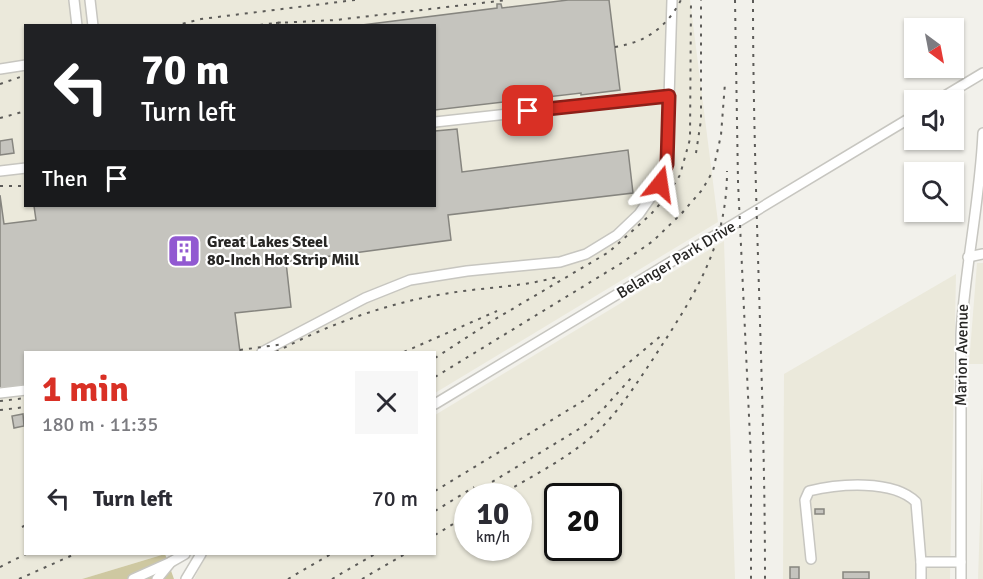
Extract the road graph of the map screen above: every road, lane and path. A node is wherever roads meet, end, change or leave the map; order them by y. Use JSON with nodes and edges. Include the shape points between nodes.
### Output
{"nodes":[{"id":1,"x":74,"y":0,"type":"edge"},
{"id":2,"x":90,"y":0,"type":"edge"},
{"id":3,"x":672,"y":0,"type":"edge"},
{"id":4,"x":77,"y":24,"type":"edge"},
{"id":5,"x":93,"y":24,"type":"edge"},
{"id":6,"x":24,"y":65,"type":"edge"},
{"id":7,"x":0,"y":69,"type":"edge"},
{"id":8,"x":983,"y":73,"type":"edge"},
{"id":9,"x":955,"y":90,"type":"edge"},
{"id":10,"x":669,"y":96,"type":"junction"},
{"id":11,"x":436,"y":122,"type":"edge"},
{"id":12,"x":904,"y":122,"type":"edge"},
{"id":13,"x":983,"y":133,"type":"edge"},
{"id":14,"x":24,"y":168,"type":"edge"},
{"id":15,"x":0,"y":171,"type":"edge"},
{"id":16,"x":983,"y":254,"type":"edge"},
{"id":17,"x":968,"y":257,"type":"junction"},
{"id":18,"x":264,"y":351,"type":"edge"},
{"id":19,"x":24,"y":390,"type":"edge"},
{"id":20,"x":0,"y":393,"type":"edge"},
{"id":21,"x":436,"y":403,"type":"edge"},
{"id":22,"x":183,"y":555,"type":"edge"},
{"id":23,"x":200,"y":555,"type":"edge"},
{"id":24,"x":811,"y":559,"type":"dead end"},
{"id":25,"x":173,"y":561,"type":"junction"},
{"id":26,"x":921,"y":562,"type":"junction"},
{"id":27,"x":961,"y":562,"type":"junction"},
{"id":28,"x":133,"y":579,"type":"edge"},
{"id":29,"x":157,"y":579,"type":"edge"},
{"id":30,"x":186,"y":579,"type":"edge"},
{"id":31,"x":921,"y":579,"type":"edge"},
{"id":32,"x":961,"y":579,"type":"edge"}],
"edges":[{"from":1,"to":4,"type":"street"},
{"from":2,"to":5,"type":"street"},
{"from":3,"to":10,"type":"street"},
{"from":6,"to":7,"type":"street"},
{"from":8,"to":9,"type":"street"},
{"from":10,"to":11,"type":"street"},
{"from":10,"to":18,"type":"street","via":[[667,164],[660,184],[639,214],[602,246],[560,262],[410,280],[365,298]]},
{"from":12,"to":21,"type":"street","name":"Belanger Park Drive"},
{"from":13,"to":17,"type":"street","name":"Marion Avenue"},
{"from":14,"to":15,"type":"street"},
{"from":16,"to":17,"type":"street"},
{"from":17,"to":27,"type":"street","name":"Marion Avenue","via":[[961,334]]},
{"from":19,"to":20,"type":"street"},
{"from":22,"to":25,"type":"street"},
{"from":23,"to":30,"type":"street"},
{"from":24,"to":26,"type":"street","via":[[805,500],[809,491],[862,484],[903,494],[916,502]]},
{"from":25,"to":28,"type":"street"},
{"from":25,"to":29,"type":"street"},
{"from":26,"to":27,"type":"street"},
{"from":26,"to":31,"type":"street"},
{"from":27,"to":32,"type":"street","name":"Marion Avenue"}]}
